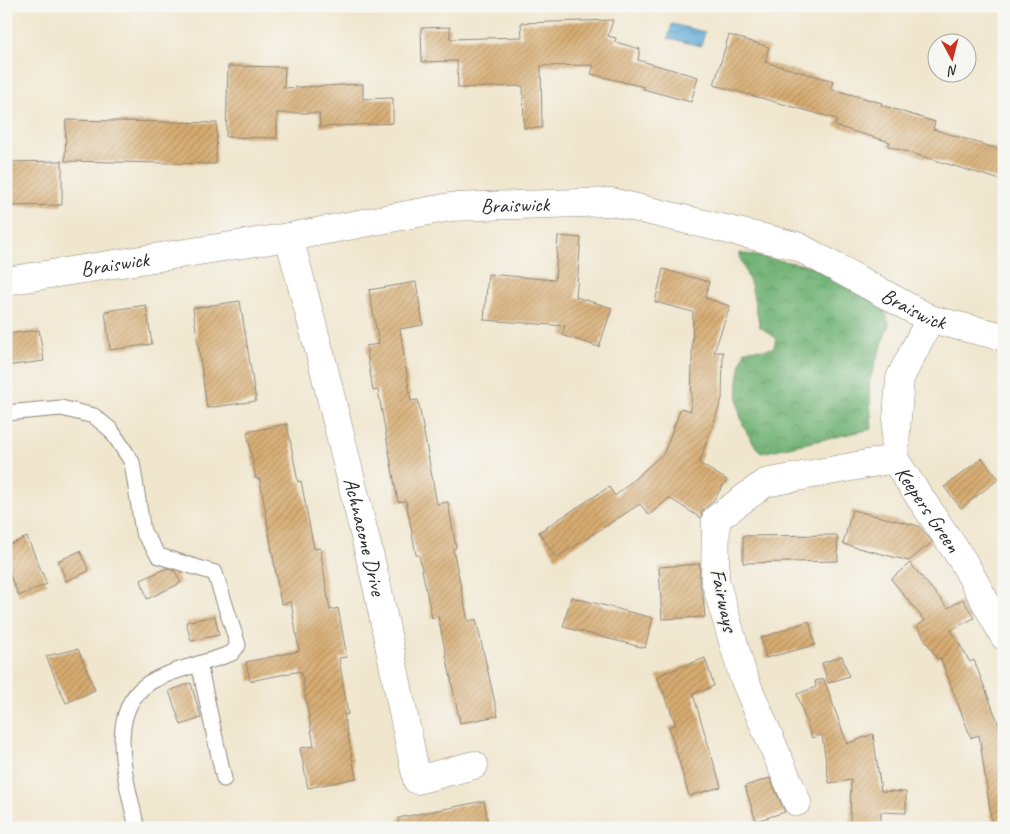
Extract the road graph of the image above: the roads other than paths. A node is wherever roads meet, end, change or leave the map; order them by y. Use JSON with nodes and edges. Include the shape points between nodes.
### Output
{"nodes":[{"id":1,"x":289,"y":237,"type":"junction"},
{"id":2,"x":6,"y":281,"type":"edge"},
{"id":3,"x":930,"y":319,"type":"junction"},
{"id":4,"x":1004,"y":337,"type":"edge"},
{"id":5,"x":6,"y":413,"type":"edge"},
{"id":6,"x":894,"y":459,"type":"junction"},
{"id":7,"x":1004,"y":636,"type":"edge"},
{"id":8,"x":199,"y":664,"type":"junction"},
{"id":9,"x":474,"y":765,"type":"dead end"},
{"id":10,"x":224,"y":779,"type":"dead end"},
{"id":11,"x":797,"y":802,"type":"dead end"},
{"id":12,"x":136,"y":828,"type":"edge"}],
"edges":[{"from":1,"to":2,"type":"street","name":"Braiswick"},
{"from":1,"to":3,"type":"street","name":"Braiswick","via":[[450,206],[612,202],[796,246]]},
{"from":1,"to":9,"type":"street","name":"Achnacone Drive","via":[[377,586],[417,780]]},
{"from":3,"to":4,"type":"street","name":"Braiswick"},
{"from":3,"to":6,"type":"street","name":"Keepers Green","via":[[900,378]]},
{"from":5,"to":8,"type":"lane","via":[[61,408],[94,416],[111,430],[132,462],[142,532],[159,556],[215,573],[238,645],[232,653]]},
{"from":6,"to":7,"type":"street","name":"Keepers Green","via":[[963,561]]},
{"from":6,"to":11,"type":"street","name":"Fairways","via":[[765,483],[716,519],[715,580],[743,676]]},
{"from":8,"to":10,"type":"lane"},
{"from":8,"to":12,"type":"lane","via":[[171,672],[140,688],[126,710],[123,750]]}]}
